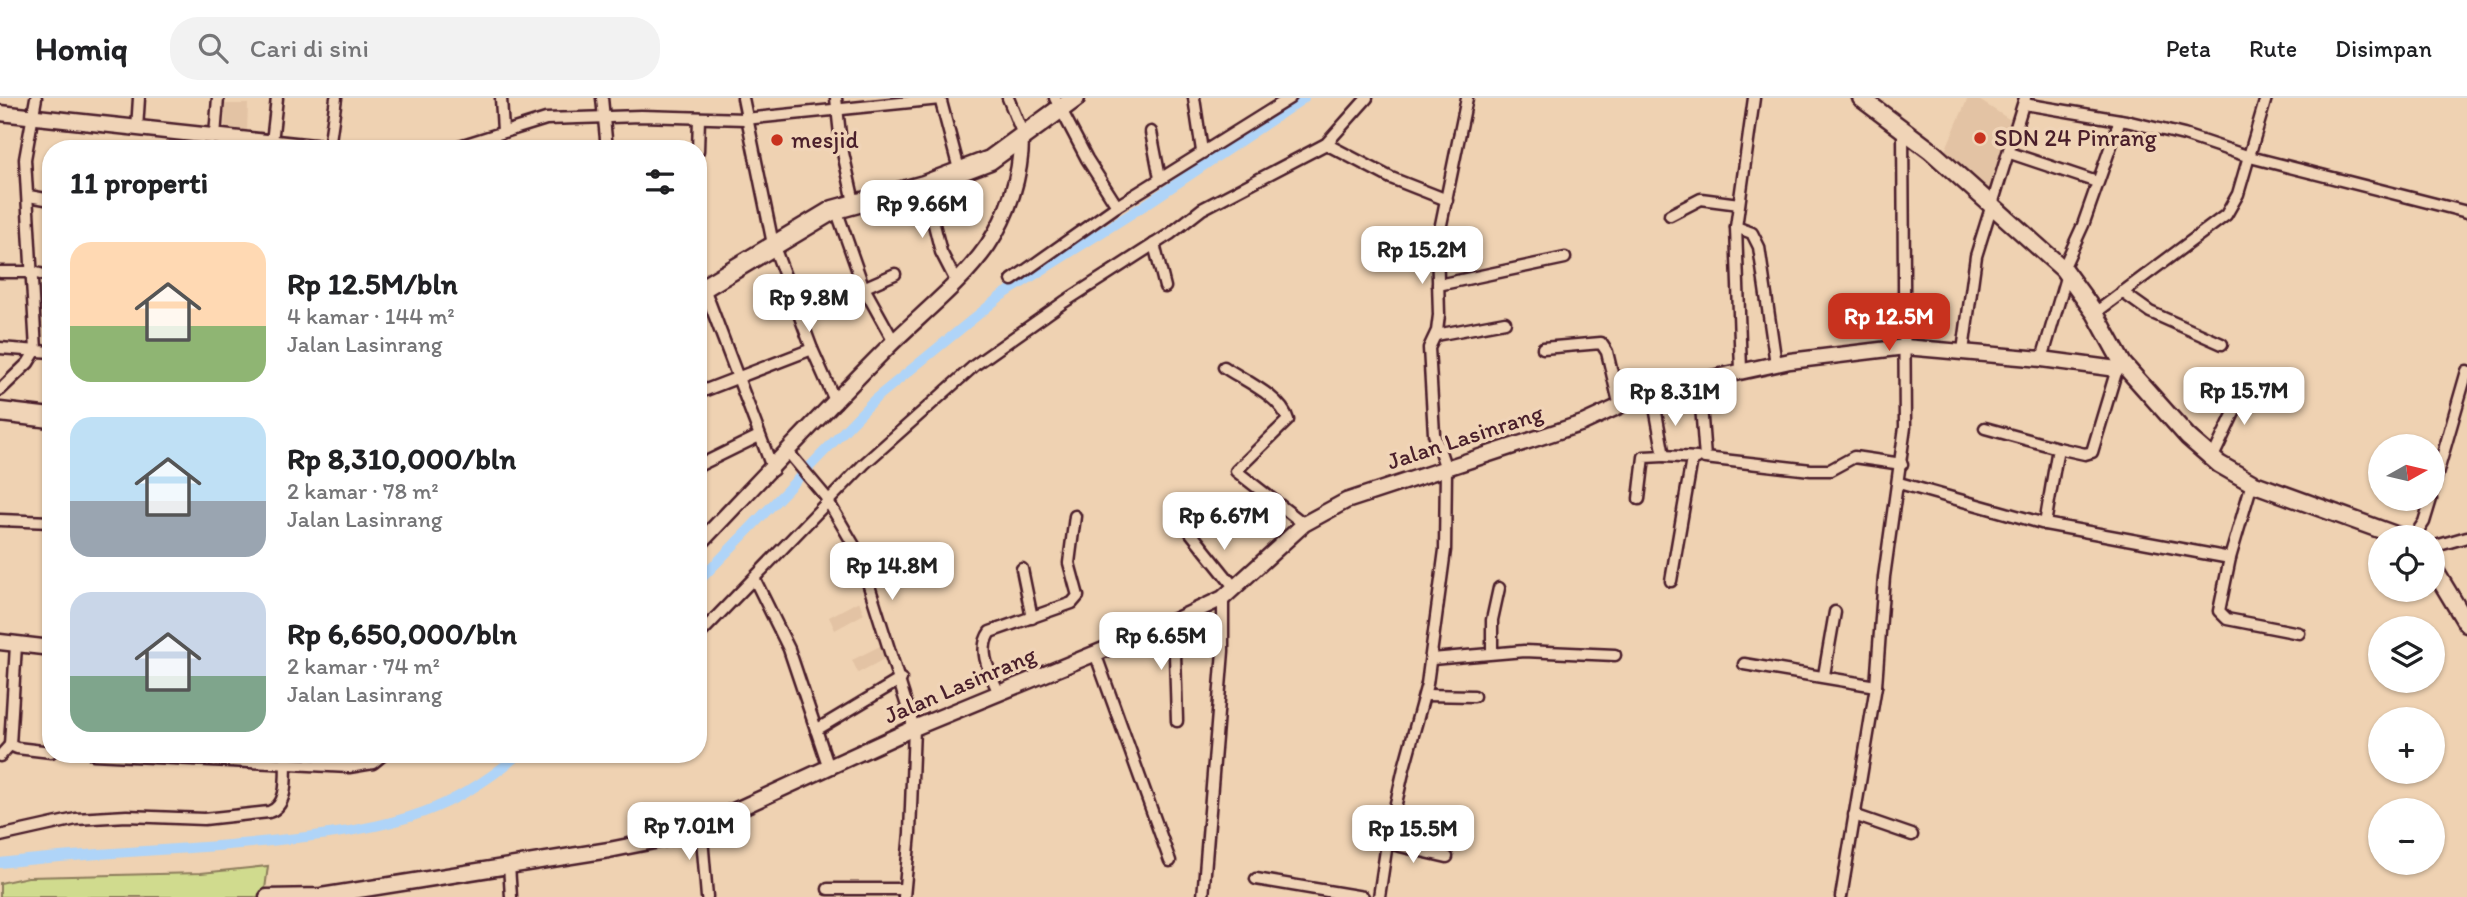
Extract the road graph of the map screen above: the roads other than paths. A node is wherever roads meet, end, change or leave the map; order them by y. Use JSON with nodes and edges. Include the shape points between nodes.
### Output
{"nodes":[{"id":1,"x":36,"y":98,"type":"edge"},
{"id":2,"x":138,"y":98,"type":"edge"},
{"id":3,"x":218,"y":98,"type":"edge"},
{"id":4,"x":277,"y":98,"type":"edge"},
{"id":5,"x":336,"y":98,"type":"edge"},
{"id":6,"x":501,"y":98,"type":"edge"},
{"id":7,"x":602,"y":98,"type":"edge"},
{"id":8,"x":743,"y":98,"type":"edge"},
{"id":9,"x":836,"y":98,"type":"edge"},
{"id":10,"x":1008,"y":98,"type":"edge"},
{"id":11,"x":1075,"y":98,"type":"edge"},
{"id":12,"x":1194,"y":98,"type":"edge"},
{"id":13,"x":1290,"y":98,"type":"edge"},
{"id":14,"x":1367,"y":98,"type":"edge"},
{"id":15,"x":1467,"y":98,"type":"edge"},
{"id":16,"x":1754,"y":98,"type":"edge"},
{"id":17,"x":1861,"y":98,"type":"edge"},
{"id":18,"x":2266,"y":98,"type":"edge"},
{"id":19,"x":940,"y":99,"type":"edge"},
{"id":20,"x":2025,"y":101,"type":"edge"},
{"id":21,"x":1877,"y":103,"type":"edge"},
{"id":22,"x":1058,"y":104,"type":"edge"},
{"id":23,"x":836,"y":110,"type":"junction"},
{"id":24,"x":0,"y":113,"type":"edge"},
{"id":25,"x":33,"y":116,"type":"junction"},
{"id":26,"x":604,"y":117,"type":"junction"},
{"id":27,"x":699,"y":118,"type":"junction"},
{"id":28,"x":745,"y":119,"type":"junction"},
{"id":29,"x":2120,"y":120,"type":"junction"},
{"id":30,"x":137,"y":129,"type":"junction"},
{"id":31,"x":1903,"y":130,"type":"junction"},
{"id":32,"x":503,"y":131,"type":"junction"},
{"id":33,"x":1151,"y":132,"type":"dead end"},
{"id":34,"x":215,"y":136,"type":"junction"},
{"id":35,"x":1022,"y":139,"type":"junction"},
{"id":36,"x":225,"y":140,"type":"edge"},
{"id":37,"x":272,"y":140,"type":"edge"},
{"id":38,"x":331,"y":140,"type":"edge"},
{"id":39,"x":476,"y":140,"type":"edge"},
{"id":40,"x":606,"y":140,"type":"edge"},
{"id":41,"x":698,"y":140,"type":"edge"},
{"id":42,"x":1326,"y":144,"type":"junction"},
{"id":43,"x":1202,"y":151,"type":"junction"},
{"id":44,"x":2010,"y":153,"type":"junction"},
{"id":45,"x":2250,"y":157,"type":"junction"},
{"id":46,"x":960,"y":173,"type":"junction"},
{"id":47,"x":1160,"y":178,"type":"junction"},
{"id":48,"x":2097,"y":182,"type":"junction"},
{"id":49,"x":924,"y":185,"type":"junction"},
{"id":50,"x":29,"y":196,"type":"junction"},
{"id":51,"x":42,"y":198,"type":"edge"},
{"id":52,"x":1447,"y":200,"type":"junction"},
{"id":53,"x":854,"y":202,"type":"junction"},
{"id":54,"x":1991,"y":203,"type":"junction"},
{"id":55,"x":1739,"y":204,"type":"junction"},
{"id":56,"x":1117,"y":206,"type":"junction"},
{"id":57,"x":835,"y":209,"type":"junction"},
{"id":58,"x":2467,"y":212,"type":"edge"},
{"id":59,"x":1670,"y":215,"type":"dead end"},
{"id":60,"x":1736,"y":227,"type":"junction"},
{"id":61,"x":773,"y":244,"type":"junction"},
{"id":62,"x":1154,"y":244,"type":"junction"},
{"id":63,"x":1565,"y":258,"type":"dead end"},
{"id":64,"x":2065,"y":271,"type":"junction"},
{"id":65,"x":0,"y":272,"type":"edge"},
{"id":66,"x":33,"y":272,"type":"junction"},
{"id":67,"x":42,"y":274,"type":"edge"},
{"id":68,"x":895,"y":274,"type":"dead end"},
{"id":69,"x":1012,"y":280,"type":"dead end"},
{"id":70,"x":956,"y":281,"type":"junction"},
{"id":71,"x":1438,"y":285,"type":"junction"},
{"id":72,"x":707,"y":286,"type":"edge"},
{"id":73,"x":863,"y":286,"type":"junction"},
{"id":74,"x":1165,"y":287,"type":"dead end"},
{"id":75,"x":2122,"y":292,"type":"junction"},
{"id":76,"x":707,"y":304,"type":"edge"},
{"id":77,"x":2095,"y":313,"type":"junction"},
{"id":78,"x":801,"y":316,"type":"junction"},
{"id":79,"x":1504,"y":323,"type":"dead end"},
{"id":80,"x":1436,"y":335,"type":"junction"},
{"id":81,"x":894,"y":342,"type":"junction"},
{"id":82,"x":2221,"y":344,"type":"dead end"},
{"id":83,"x":1905,"y":347,"type":"junction"},
{"id":84,"x":0,"y":348,"type":"edge"},
{"id":85,"x":1543,"y":348,"type":"dead end"},
{"id":86,"x":812,"y":349,"type":"junction"},
{"id":87,"x":36,"y":351,"type":"junction"},
{"id":88,"x":42,"y":351,"type":"edge"},
{"id":89,"x":1963,"y":351,"type":"junction"},
{"id":90,"x":2042,"y":359,"type":"junction"},
{"id":91,"x":1776,"y":364,"type":"junction"},
{"id":92,"x":2120,"y":367,"type":"junction"},
{"id":93,"x":1224,"y":368,"type":"dead end"},
{"id":94,"x":1741,"y":370,"type":"junction"},
{"id":95,"x":2467,"y":371,"type":"edge"},
{"id":96,"x":740,"y":379,"type":"junction"},
{"id":97,"x":1699,"y":379,"type":"junction"},
{"id":98,"x":2248,"y":383,"type":"dead end"},
{"id":99,"x":0,"y":390,"type":"edge"},
{"id":100,"x":707,"y":390,"type":"edge"},
{"id":101,"x":1652,"y":391,"type":"junction"},
{"id":102,"x":836,"y":403,"type":"junction"},
{"id":103,"x":1620,"y":408,"type":"junction"},
{"id":104,"x":0,"y":412,"type":"edge"},
{"id":105,"x":42,"y":417,"type":"edge"},
{"id":106,"x":1985,"y":428,"type":"dead end"},
{"id":107,"x":759,"y":436,"type":"junction"},
{"id":108,"x":2445,"y":447,"type":"edge"},
{"id":109,"x":2058,"y":448,"type":"junction"},
{"id":110,"x":792,"y":456,"type":"junction"},
{"id":111,"x":1664,"y":456,"type":"junction"},
{"id":112,"x":1692,"y":458,"type":"junction"},
{"id":113,"x":1705,"y":458,"type":"junction"},
{"id":114,"x":2212,"y":459,"type":"junction"},
{"id":115,"x":707,"y":462,"type":"edge"},
{"id":116,"x":1902,"y":464,"type":"junction"},
{"id":117,"x":1446,"y":469,"type":"junction"},
{"id":118,"x":773,"y":470,"type":"junction"},
{"id":119,"x":1899,"y":483,"type":"junction"},
{"id":120,"x":2252,"y":483,"type":"junction"},
{"id":121,"x":827,"y":498,"type":"junction"},
{"id":122,"x":1639,"y":499,"type":"dead end"},
{"id":123,"x":1075,"y":516,"type":"dead end"},
{"id":124,"x":0,"y":520,"type":"edge"},
{"id":125,"x":42,"y":522,"type":"edge"},
{"id":126,"x":1304,"y":524,"type":"junction"},
{"id":127,"x":2045,"y":524,"type":"junction"},
{"id":128,"x":2368,"y":525,"type":"edge"},
{"id":129,"x":1191,"y":533,"type":"dead end"},
{"id":130,"x":707,"y":536,"type":"edge"},
{"id":131,"x":2467,"y":537,"type":"edge"},
{"id":132,"x":2445,"y":541,"type":"edge"},
{"id":133,"x":2230,"y":558,"type":"junction"},
{"id":134,"x":1023,"y":569,"type":"dead end"},
{"id":135,"x":755,"y":580,"type":"junction"},
{"id":136,"x":1671,"y":581,"type":"dead end"},
{"id":137,"x":1235,"y":588,"type":"junction"},
{"id":138,"x":1499,"y":588,"type":"dead end"},
{"id":139,"x":2445,"y":588,"type":"edge"},
{"id":140,"x":1223,"y":598,"type":"junction"},
{"id":141,"x":1835,"y":612,"type":"dead end"},
{"id":142,"x":1032,"y":618,"type":"junction"},
{"id":143,"x":1174,"y":621,"type":"junction"},
{"id":144,"x":2467,"y":624,"type":"edge"},
{"id":145,"x":707,"y":627,"type":"edge"},
{"id":146,"x":2298,"y":633,"type":"dead end"},
{"id":147,"x":0,"y":642,"type":"edge"},
{"id":148,"x":16,"y":645,"type":"junction"},
{"id":149,"x":42,"y":647,"type":"edge"},
{"id":150,"x":1095,"y":653,"type":"junction"},
{"id":151,"x":1492,"y":653,"type":"junction"},
{"id":152,"x":1615,"y":655,"type":"dead end"},
{"id":153,"x":1432,"y":659,"type":"junction"},
{"id":154,"x":1744,"y":664,"type":"dead end"},
{"id":155,"x":1824,"y":676,"type":"junction"},
{"id":156,"x":901,"y":679,"type":"junction"},
{"id":157,"x":1876,"y":686,"type":"junction"},
{"id":158,"x":998,"y":691,"type":"junction"},
{"id":159,"x":1425,"y":695,"type":"junction"},
{"id":160,"x":1474,"y":696,"type":"dead end"},
{"id":161,"x":1177,"y":721,"type":"dead end"},
{"id":162,"x":914,"y":728,"type":"junction"},
{"id":163,"x":816,"y":730,"type":"junction"},
{"id":164,"x":3,"y":750,"type":"edge"},
{"id":165,"x":42,"y":751,"type":"edge"},
{"id":166,"x":285,"y":763,"type":"edge"},
{"id":167,"x":323,"y":763,"type":"edge"},
{"id":168,"x":373,"y":763,"type":"edge"},
{"id":169,"x":828,"y":765,"type":"junction"},
{"id":170,"x":1854,"y":815,"type":"junction"},
{"id":171,"x":701,"y":826,"type":"junction"},
{"id":172,"x":1912,"y":835,"type":"dead end"},
{"id":173,"x":0,"y":836,"type":"edge"},
{"id":174,"x":1387,"y":843,"type":"junction"},
{"id":175,"x":1447,"y":857,"type":"dead end"},
{"id":176,"x":1170,"y":862,"type":"dead end"},
{"id":177,"x":509,"y":865,"type":"junction"},
{"id":178,"x":1256,"y":879,"type":"dead end"},
{"id":179,"x":828,"y":888,"type":"dead end"},
{"id":180,"x":380,"y":891,"type":"edge"},
{"id":181,"x":904,"y":893,"type":"edge"},
{"id":182,"x":321,"y":896,"type":"edge"},
{"id":183,"x":267,"y":897,"type":"edge"},
{"id":184,"x":511,"y":897,"type":"edge"},
{"id":185,"x":707,"y":897,"type":"edge"},
{"id":186,"x":1203,"y":897,"type":"edge"},
{"id":187,"x":1363,"y":897,"type":"edge"},
{"id":188,"x":1379,"y":897,"type":"edge"},
{"id":189,"x":1841,"y":897,"type":"edge"}],
"edges":[{"from":1,"to":25,"type":"street"},
{"from":2,"to":30,"type":"street"},
{"from":3,"to":34,"type":"street"},
{"from":4,"to":37,"type":"street"},
{"from":5,"to":38,"type":"street"},
{"from":6,"to":32,"type":"street"},
{"from":7,"to":26,"type":"street"},
{"from":8,"to":28,"type":"street"},
{"from":9,"to":23,"type":"street"},
{"from":10,"to":35,"type":"street"},
{"from":11,"to":22,"type":"highway"},
{"from":12,"to":43,"type":"street"},
{"from":13,"to":43,"type":"street"},
{"from":14,"to":42,"type":"street"},
{"from":15,"to":52,"type":"street"},
{"from":16,"to":55,"type":"street"},
{"from":17,"to":21,"type":"main road"},
{"from":18,"to":45,"type":"street"},
{"from":19,"to":23,"type":"street"},
{"from":19,"to":46,"type":"street"},
{"from":20,"to":29,"type":"street"},
{"from":20,"to":44,"type":"street"},
{"from":21,"to":31,"type":"main road"},
{"from":22,"to":35,"type":"highway"},
{"from":22,"to":56,"type":"street"},
{"from":23,"to":28,"type":"street"},
{"from":23,"to":53,"type":"street"},
{"from":24,"to":25,"type":"street"},
{"from":25,"to":30,"type":"street"},
{"from":25,"to":50,"type":"street","via":[[25,159]]},
{"from":26,"to":27,"type":"street"},
{"from":26,"to":32,"type":"street","via":[[546,119]]},
{"from":26,"to":40,"type":"street"},
{"from":27,"to":28,"type":"street"},
{"from":27,"to":41,"type":"street"},
{"from":28,"to":61,"type":"street"},
{"from":29,"to":45,"type":"street"},
{"from":29,"to":48,"type":"street"},
{"from":30,"to":34,"type":"street"},
{"from":31,"to":54,"type":"main road"},
{"from":31,"to":83,"type":"street"},
{"from":32,"to":39,"type":"street"},
{"from":33,"to":47,"type":"street"},
{"from":34,"to":36,"type":"street"},
{"from":35,"to":46,"type":"highway"},
{"from":35,"to":70,"type":"street","via":[[1019,169],[1005,212],[987,247]]},
{"from":42,"to":52,"type":"street","via":[[1391,178]]},
{"from":42,"to":62,"type":"street","via":[[1202,209]]},
{"from":43,"to":47,"type":"street"},
{"from":44,"to":48,"type":"street"},
{"from":44,"to":54,"type":"street"},
{"from":45,"to":58,"type":"street"},
{"from":45,"to":75,"type":"street","via":[[2226,215]]},
{"from":46,"to":49,"type":"highway"},
{"from":47,"to":56,"type":"street"},
{"from":48,"to":64,"type":"street"},
{"from":49,"to":53,"type":"highway"},
{"from":49,"to":70,"type":"street","via":[[941,252]]},
{"from":50,"to":51,"type":"street"},
{"from":50,"to":66,"type":"street"},
{"from":52,"to":71,"type":"street","via":[[1436,250]]},
{"from":53,"to":57,"type":"highway"},
{"from":54,"to":64,"type":"main road"},
{"from":54,"to":89,"type":"street","via":[[1974,265]]},
{"from":55,"to":59,"type":"street","via":[[1701,198]]},
{"from":55,"to":60,"type":"street"},
{"from":56,"to":69,"type":"street"},
{"from":57,"to":61,"type":"highway"},
{"from":57,"to":73,"type":"street"},
{"from":60,"to":91,"type":"street","via":[[1752,233],[1759,247]]},
{"from":60,"to":94,"type":"street"},
{"from":61,"to":72,"type":"highway"},
{"from":61,"to":78,"type":"street"},
{"from":62,"to":74,"type":"street"},
{"from":62,"to":121,"type":"street","via":[[975,365]]},
{"from":63,"to":71,"type":"street"},
{"from":64,"to":77,"type":"main road"},
{"from":64,"to":90,"type":"street"},
{"from":65,"to":66,"type":"street"},
{"from":66,"to":67,"type":"street"},
{"from":66,"to":87,"type":"street"},
{"from":68,"to":73,"type":"street"},
{"from":70,"to":81,"type":"street"},
{"from":71,"to":80,"type":"street"},
{"from":73,"to":78,"type":"street"},
{"from":73,"to":81,"type":"street"},
{"from":75,"to":77,"type":"street"},
{"from":75,"to":82,"type":"street","via":[[2158,316]]},
{"from":76,"to":96,"type":"street"},
{"from":77,"to":92,"type":"main road"},
{"from":78,"to":86,"type":"street"},
{"from":79,"to":80,"type":"street"},
{"from":80,"to":117,"type":"street","via":[[1429,348],[1434,434]]},
{"from":81,"to":102,"type":"street"},
{"from":83,"to":89,"type":"street","name":"Jalan Lasinrang"},
{"from":83,"to":91,"type":"street","name":"Jalan Lasinrang"},
{"from":83,"to":116,"type":"street"},
{"from":84,"to":87,"type":"street"},
{"from":85,"to":103,"type":"street","via":[[1601,343]]},
{"from":86,"to":96,"type":"street"},
{"from":86,"to":102,"type":"street"},
{"from":87,"to":88,"type":"street"},
{"from":87,"to":99,"type":"street"},
{"from":89,"to":90,"type":"street","name":"Jalan Lasinrang"},
{"from":90,"to":92,"type":"street","name":"Jalan Lasinrang"},
{"from":91,"to":94,"type":"street","name":"Jalan Lasinrang"},
{"from":92,"to":109,"type":"street","via":[[2092,452]]},
{"from":92,"to":114,"type":"main road"},
{"from":93,"to":126,"type":"street","via":[[1272,399],[1288,420],[1236,471]]},
{"from":94,"to":97,"type":"street","name":"Jalan Lasinrang"},
{"from":95,"to":108,"type":"street"},
{"from":96,"to":100,"type":"street"},
{"from":96,"to":107,"type":"street"},
{"from":97,"to":101,"type":"street","name":"Jalan Lasinrang"},
{"from":97,"to":113,"type":"street"},
{"from":98,"to":114,"type":"street"},
{"from":101,"to":103,"type":"street","name":"Jalan Lasinrang"},
{"from":101,"to":111,"type":"street"},
{"from":102,"to":110,"type":"street"},
{"from":103,"to":117,"type":"street","name":"Jalan Lasinrang"},
{"from":104,"to":105,"type":"highway"},
{"from":106,"to":109,"type":"street"},
{"from":107,"to":115,"type":"street"},
{"from":107,"to":118,"type":"street"},
{"from":109,"to":127,"type":"street"},
{"from":110,"to":118,"type":"street"},
{"from":110,"to":121,"type":"street"},
{"from":111,"to":112,"type":"street"},
{"from":111,"to":122,"type":"street","via":[[1644,457]]},
{"from":112,"to":113,"type":"street"},
{"from":112,"to":136,"type":"street"},
{"from":113,"to":116,"type":"street","via":[[1811,470],[1830,470],[1854,457]]},
{"from":114,"to":120,"type":"main road"},
{"from":116,"to":119,"type":"street"},
{"from":117,"to":126,"type":"street","name":"Jalan Lasinrang","via":[[1355,497]]},
{"from":117,"to":153,"type":"street","via":[[1446,550]]},
{"from":118,"to":130,"type":"street"},
{"from":119,"to":127,"type":"street"},
{"from":119,"to":157,"type":"street","via":[[1884,577]]},
{"from":120,"to":128,"type":"main road"},
{"from":120,"to":133,"type":"street"},
{"from":121,"to":135,"type":"street"},
{"from":121,"to":156,"type":"street","via":[[859,554]]},
{"from":123,"to":142,"type":"street","via":[[1069,562],[1078,596],[1072,603]]},
{"from":124,"to":125,"type":"street"},
{"from":126,"to":137,"type":"street","name":"Jalan Lasinrang"},
{"from":127,"to":133,"type":"street"},
{"from":129,"to":137,"type":"street"},
{"from":131,"to":132,"type":"street"},
{"from":133,"to":146,"type":"street","via":[[2220,615]]},
{"from":134,"to":142,"type":"street"},
{"from":135,"to":145,"type":"street"},
{"from":135,"to":163,"type":"street","via":[[789,649]]},
{"from":137,"to":140,"type":"street","name":"Jalan Lasinrang"},
{"from":138,"to":151,"type":"street","via":[[1492,620]]},
{"from":139,"to":144,"type":"main road"},
{"from":140,"to":143,"type":"street","name":"Jalan Lasinrang"},
{"from":140,"to":186,"type":"street","via":[[1223,651]]},
{"from":141,"to":155,"type":"street"},
{"from":142,"to":158,"type":"street","via":[[990,632],[985,639],[985,654]]},
{"from":143,"to":150,"type":"street","name":"Jalan Lasinrang"},
{"from":143,"to":161,"type":"street"},
{"from":147,"to":148,"type":"street"},
{"from":148,"to":149,"type":"street"},
{"from":148,"to":164,"type":"street"},
{"from":150,"to":158,"type":"street","name":"Jalan Lasinrang"},
{"from":150,"to":176,"type":"street"},
{"from":151,"to":152,"type":"street"},
{"from":151,"to":153,"type":"street"},
{"from":153,"to":159,"type":"street"},
{"from":154,"to":155,"type":"street"},
{"from":155,"to":157,"type":"street"},
{"from":156,"to":162,"type":"street"},
{"from":156,"to":163,"type":"street"},
{"from":157,"to":170,"type":"street"},
{"from":158,"to":162,"type":"street","name":"Jalan Lasinrang"},
{"from":159,"to":160,"type":"street"},
{"from":159,"to":174,"type":"street"},
{"from":162,"to":169,"type":"street","name":"Jalan Lasinrang"},
{"from":162,"to":181,"type":"street"},
{"from":163,"to":169,"type":"street"},
{"from":164,"to":165,"type":"street"},
{"from":166,"to":173,"type":"street","via":[[283,800],[269,812],[204,819],[76,819]]},
{"from":167,"to":168,"type":"street"},
{"from":169,"to":171,"type":"street","name":"Jalan Lasinrang"},
{"from":170,"to":172,"type":"street"},
{"from":170,"to":189,"type":"street"},
{"from":171,"to":177,"type":"street","name":"Jalan Lasinrang","via":[[643,843]]},
{"from":171,"to":185,"type":"street"},
{"from":174,"to":175,"type":"street"},
{"from":174,"to":188,"type":"street"},
{"from":177,"to":180,"type":"street","name":"Jalan Lasinrang"},
{"from":177,"to":184,"type":"street"},
{"from":178,"to":187,"type":"street"},
{"from":179,"to":181,"type":"street"},
{"from":180,"to":182,"type":"street","name":"Jalan Lasinrang"},
{"from":182,"to":183,"type":"street","name":"Jalan Lasinrang"}]}
